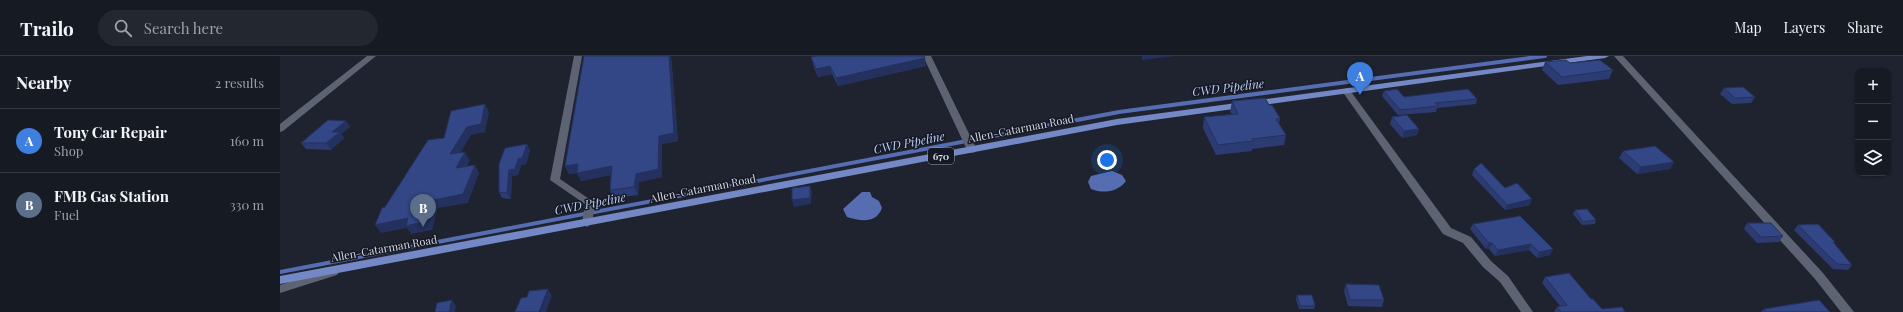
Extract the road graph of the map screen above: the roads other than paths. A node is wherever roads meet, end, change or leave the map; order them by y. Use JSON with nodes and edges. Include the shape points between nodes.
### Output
{"nodes":[{"id":1,"x":372,"y":56,"type":"edge"},
{"id":2,"x":578,"y":56,"type":"edge"},
{"id":3,"x":927,"y":56,"type":"edge"},
{"id":4,"x":1605,"y":56,"type":"edge"},
{"id":5,"x":1618,"y":56,"type":"edge"},
{"id":6,"x":1346,"y":91,"type":"junction"},
{"id":7,"x":280,"y":129,"type":"edge"},
{"id":8,"x":972,"y":150,"type":"junction"},
{"id":9,"x":587,"y":223,"type":"junction"},
{"id":10,"x":359,"y":264,"type":"junction"},
{"id":11,"x":280,"y":280,"type":"edge"},
{"id":12,"x":280,"y":289,"type":"edge"},
{"id":13,"x":1527,"y":312,"type":"edge"},
{"id":14,"x":1848,"y":312,"type":"edge"}],
"edges":[{"from":1,"to":7,"type":"street"},
{"from":2,"to":9,"type":"street","via":[[555,180],[590,203]]},
{"from":3,"to":8,"type":"street"},
{"from":4,"to":6,"type":"main road","name":"Allen-Catarman Road","number":"670"},
{"from":5,"to":14,"type":"street","via":[[1820,276]]},
{"from":6,"to":8,"type":"main road","name":"Allen-Catarman Road","number":"670","via":[[1117,122]]},
{"from":6,"to":13,"type":"street","via":[[1446,231],[1468,240],[1487,264],[1504,279]]},
{"from":8,"to":9,"type":"main road","name":"Allen-Catarman Road","number":"670"},
{"from":9,"to":10,"type":"main road","name":"Allen-Catarman Road","number":"670"},
{"from":10,"to":11,"type":"main road","name":"Allen-Catarman Road","number":"670"},
{"from":10,"to":12,"type":"street"}]}
